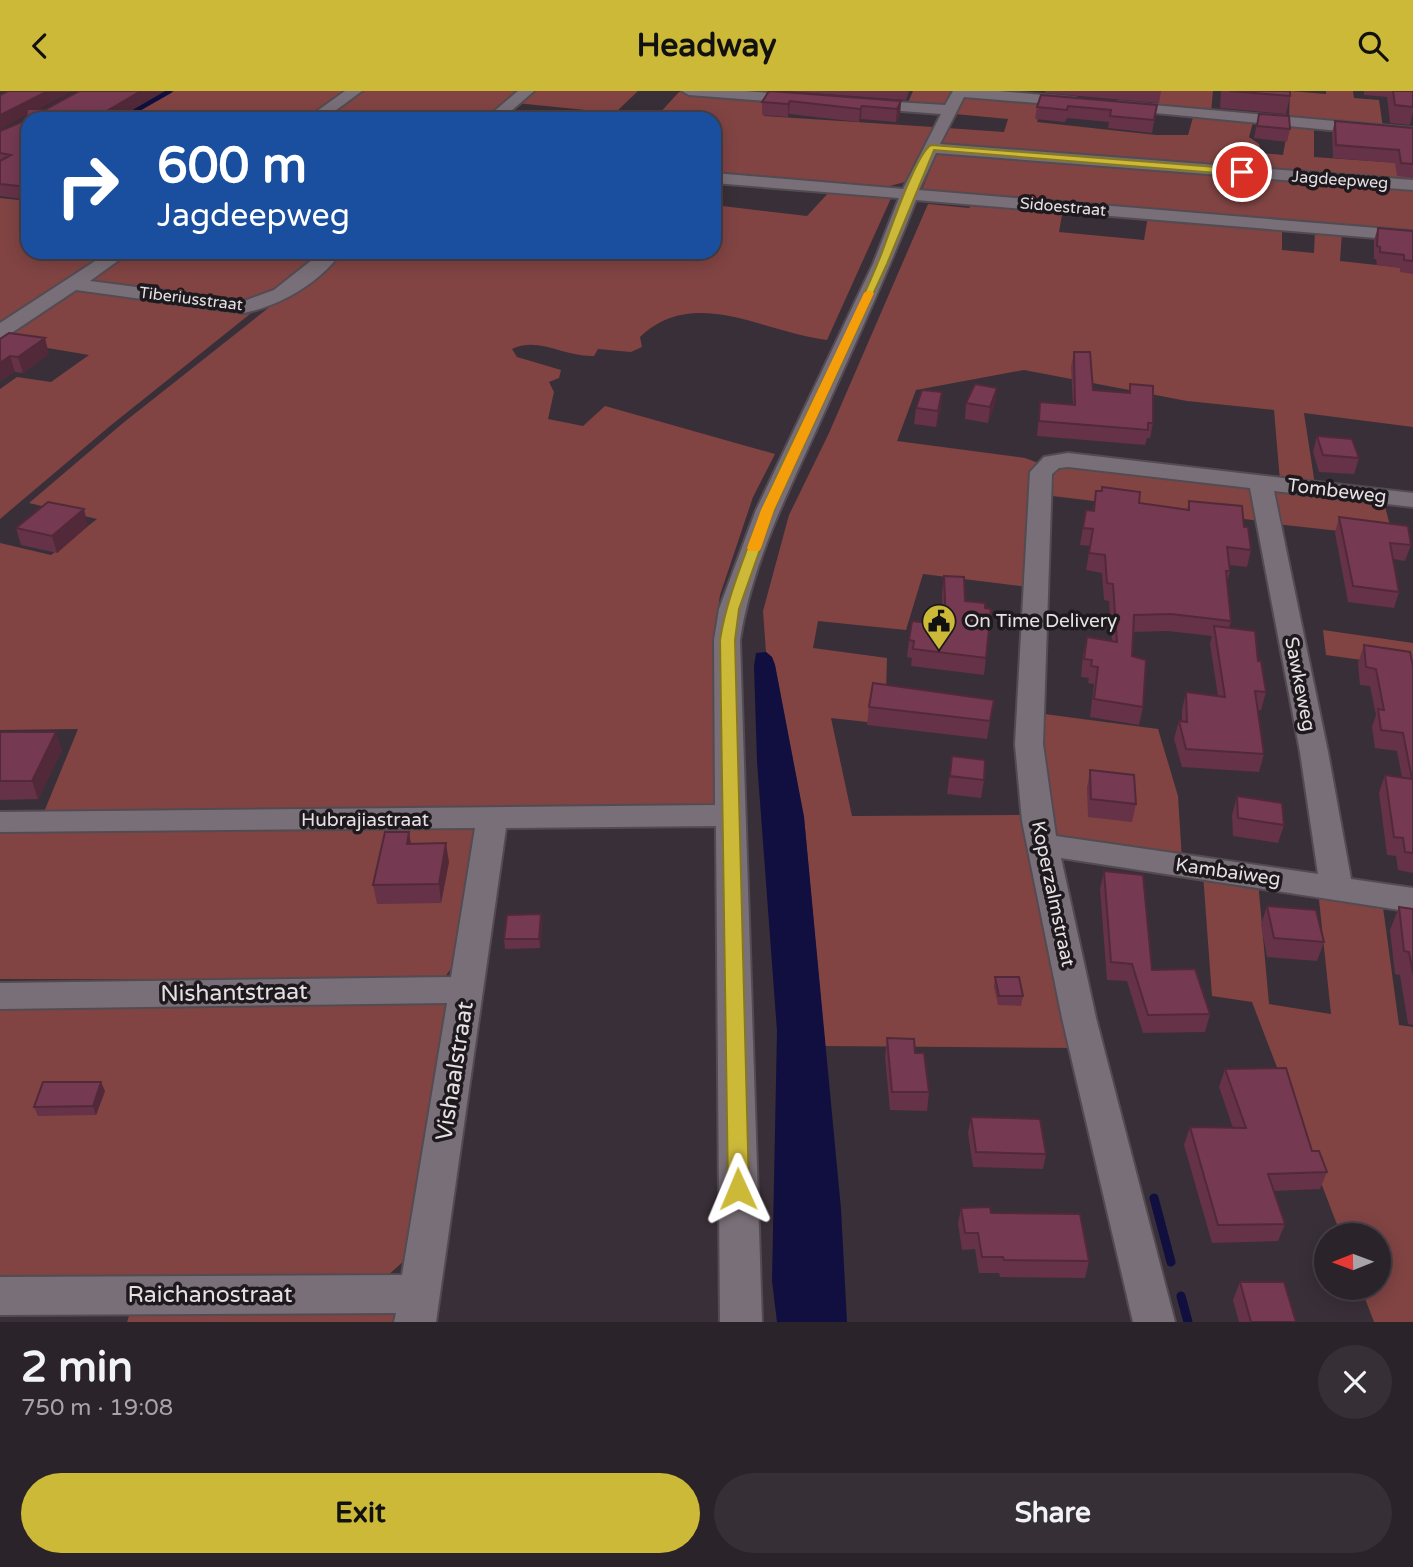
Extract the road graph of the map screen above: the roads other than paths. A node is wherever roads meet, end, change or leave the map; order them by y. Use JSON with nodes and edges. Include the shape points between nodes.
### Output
{"nodes":[{"id":1,"x":355,"y":91,"type":"edge"},
{"id":2,"x":527,"y":91,"type":"edge"},
{"id":3,"x":689,"y":91,"type":"edge"},
{"id":4,"x":957,"y":98,"type":"edge"},
{"id":5,"x":324,"y":112,"type":"edge"},
{"id":6,"x":502,"y":112,"type":"edge"},
{"id":7,"x":1413,"y":133,"type":"edge"},
{"id":8,"x":931,"y":148,"type":"junction"},
{"id":9,"x":721,"y":179,"type":"edge"},
{"id":10,"x":1413,"y":185,"type":"edge"},
{"id":11,"x":910,"y":194,"type":"junction"},
{"id":12,"x":1413,"y":236,"type":"edge"},
{"id":13,"x":111,"y":259,"type":"edge"},
{"id":14,"x":325,"y":259,"type":"edge"},
{"id":15,"x":74,"y":284,"type":"junction"},
{"id":16,"x":0,"y":332,"type":"edge"},
{"id":17,"x":1052,"y":462,"type":"joint"},
{"id":18,"x":1260,"y":481,"type":"junction"},
{"id":19,"x":1413,"y":500,"type":"edge"},
{"id":20,"x":730,"y":815,"type":"junction"},
{"id":21,"x":492,"y":819,"type":"junction"},
{"id":22,"x":0,"y":822,"type":"edge"},
{"id":23,"x":1043,"y":845,"type":"junction"},
{"id":24,"x":1336,"y":887,"type":"junction"},
{"id":25,"x":1413,"y":900,"type":"edge"},
{"id":26,"x":467,"y":990,"type":"junction"},
{"id":27,"x":0,"y":996,"type":"edge"},
{"id":28,"x":0,"y":1296,"type":"edge"},
{"id":29,"x":417,"y":1308,"type":"edge"},
{"id":30,"x":741,"y":1322,"type":"edge"},
{"id":31,"x":1154,"y":1322,"type":"edge"}],
"edges":[{"from":1,"to":5,"type":"street"},
{"from":2,"to":6,"type":"street"},
{"from":3,"to":4,"type":"street","via":[[833,102]]},
{"from":4,"to":7,"type":"street","via":[[1102,104]]},
{"from":4,"to":8,"type":"street"},
{"from":8,"to":10,"type":"street","name":"Jagdeepweg"},
{"from":8,"to":11,"type":"street"},
{"from":9,"to":11,"type":"street","name":"Sidoestraat"},
{"from":11,"to":12,"type":"street","name":"Sidoestraat"},
{"from":11,"to":20,"type":"street","via":[[768,510],[732,609],[727,640]]},
{"from":13,"to":15,"type":"street"},
{"from":14,"to":15,"type":"street","name":"Tiberiusstraat","via":[[275,300],[259,306]]},
{"from":15,"to":16,"type":"street"},
{"from":17,"to":18,"type":"street","name":"Tombeweg"},
{"from":17,"to":23,"type":"street","name":"Koperzalmstraat","via":[[1041,472],[1029,744]]},
{"from":18,"to":19,"type":"street","name":"Tombeweg"},
{"from":18,"to":24,"type":"street","name":"Sawkeweg"},
{"from":20,"to":21,"type":"street","name":"Hubrajiastraat"},
{"from":20,"to":30,"type":"street"},
{"from":21,"to":22,"type":"street","name":"Hubrajiastraat"},
{"from":21,"to":26,"type":"street","name":"Vishaalstraat"},
{"from":23,"to":24,"type":"street","name":"Kambaiweg"},
{"from":23,"to":31,"type":"street","name":"Koperzalmstraat","via":[[1079,1018]]},
{"from":24,"to":25,"type":"street","name":"Kambaiweg"},
{"from":26,"to":27,"type":"street","name":"Nishantstraat"},
{"from":26,"to":29,"type":"street","name":"Vishaalstraat"},
{"from":28,"to":29,"type":"street","name":"Raichanostraat"}]}
